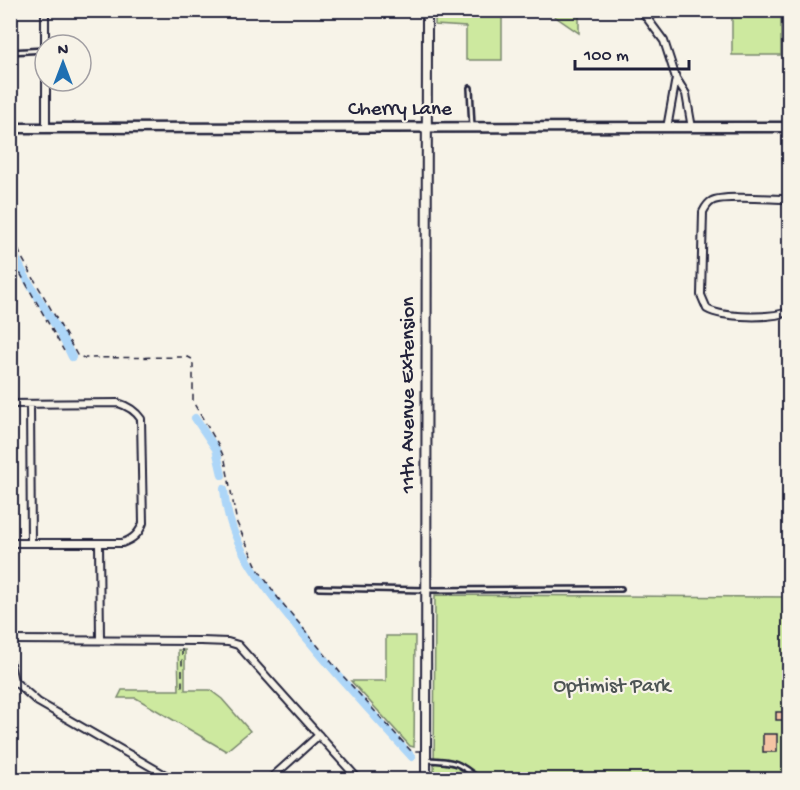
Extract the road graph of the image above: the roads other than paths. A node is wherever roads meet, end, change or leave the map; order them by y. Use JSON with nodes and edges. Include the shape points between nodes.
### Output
{"nodes":[{"id":1,"x":45,"y":10,"type":"edge"},
{"id":2,"x":427,"y":10,"type":"edge"},
{"id":3,"x":641,"y":10,"type":"edge"},
{"id":4,"x":45,"y":33,"type":"edge"},
{"id":5,"x":33,"y":51,"type":"edge"},
{"id":6,"x":10,"y":52,"type":"edge"},
{"id":7,"x":676,"y":78,"type":"junction"},
{"id":8,"x":470,"y":88,"type":"dead end"},
{"id":9,"x":46,"y":93,"type":"edge"},
{"id":10,"x":789,"y":127,"type":"edge"},
{"id":11,"x":10,"y":128,"type":"edge"},
{"id":12,"x":46,"y":128,"type":"junction"},
{"id":13,"x":472,"y":128,"type":"junction"},
{"id":14,"x":667,"y":128,"type":"junction"},
{"id":15,"x":692,"y":128,"type":"junction"},
{"id":16,"x":427,"y":129,"type":"junction"},
{"id":17,"x":789,"y":202,"type":"edge"},
{"id":18,"x":789,"y":311,"type":"edge"},
{"id":19,"x":10,"y":404,"type":"edge"},
{"id":20,"x":30,"y":404,"type":"junction"},
{"id":21,"x":10,"y":543,"type":"edge"},
{"id":22,"x":31,"y":543,"type":"junction"},
{"id":23,"x":99,"y":543,"type":"junction"},
{"id":24,"x":319,"y":588,"type":"dead end"},
{"id":25,"x":621,"y":589,"type":"dead end"},
{"id":26,"x":427,"y":590,"type":"junction"},
{"id":27,"x":100,"y":639,"type":"junction"},
{"id":28,"x":10,"y":640,"type":"edge"},
{"id":29,"x":10,"y":664,"type":"edge"},
{"id":30,"x":319,"y":735,"type":"junction"},
{"id":31,"x":426,"y":760,"type":"junction"},
{"id":32,"x":174,"y":780,"type":"edge"},
{"id":33,"x":269,"y":780,"type":"edge"},
{"id":34,"x":359,"y":780,"type":"edge"},
{"id":35,"x":426,"y":780,"type":"edge"},
{"id":36,"x":480,"y":780,"type":"edge"}],
"edges":[{"from":1,"to":4,"type":"street"},
{"from":2,"to":16,"type":"street","name":"11th Avenue Extension"},
{"from":3,"to":7,"type":"street","via":[[664,41]]},
{"from":5,"to":6,"type":"lane"},
{"from":7,"to":14,"type":"street"},
{"from":7,"to":15,"type":"street","via":[[686,94]]},
{"from":8,"to":13,"type":"lane"},
{"from":9,"to":12,"type":"street"},
{"from":10,"to":15,"type":"main road","name":"Cherry Lane"},
{"from":11,"to":12,"type":"main road","name":"Cherry Lane"},
{"from":12,"to":16,"type":"main road","name":"Cherry Lane"},
{"from":13,"to":14,"type":"main road","name":"Cherry Lane"},
{"from":13,"to":16,"type":"main road","name":"Cherry Lane"},
{"from":14,"to":15,"type":"main road","name":"Cherry Lane"},
{"from":16,"to":26,"type":"street","name":"11th Avenue Extension"},
{"from":17,"to":18,"type":"street","via":[[728,198],[709,202],[703,212],[701,295],[707,309],[725,315],[778,315]]},
{"from":19,"to":20,"type":"street"},
{"from":20,"to":22,"type":"street"},
{"from":20,"to":23,"type":"street","via":[[118,403],[137,412],[141,419],[141,530],[122,543]]},
{"from":21,"to":22,"type":"street"},
{"from":22,"to":23,"type":"street"},
{"from":23,"to":27,"type":"street"},
{"from":24,"to":26,"type":"lane"},
{"from":25,"to":26,"type":"lane"},
{"from":26,"to":31,"type":"street","name":"11th Avenue Extension"},
{"from":27,"to":28,"type":"street"},
{"from":27,"to":30,"type":"street","via":[[238,645]]},
{"from":29,"to":32,"type":"street","via":[[14,681],[38,702]]},
{"from":30,"to":33,"type":"street"},
{"from":30,"to":34,"type":"street"},
{"from":31,"to":35,"type":"street","name":"11th Avenue Extension"},
{"from":31,"to":36,"type":"lane","via":[[460,764]]}]}
